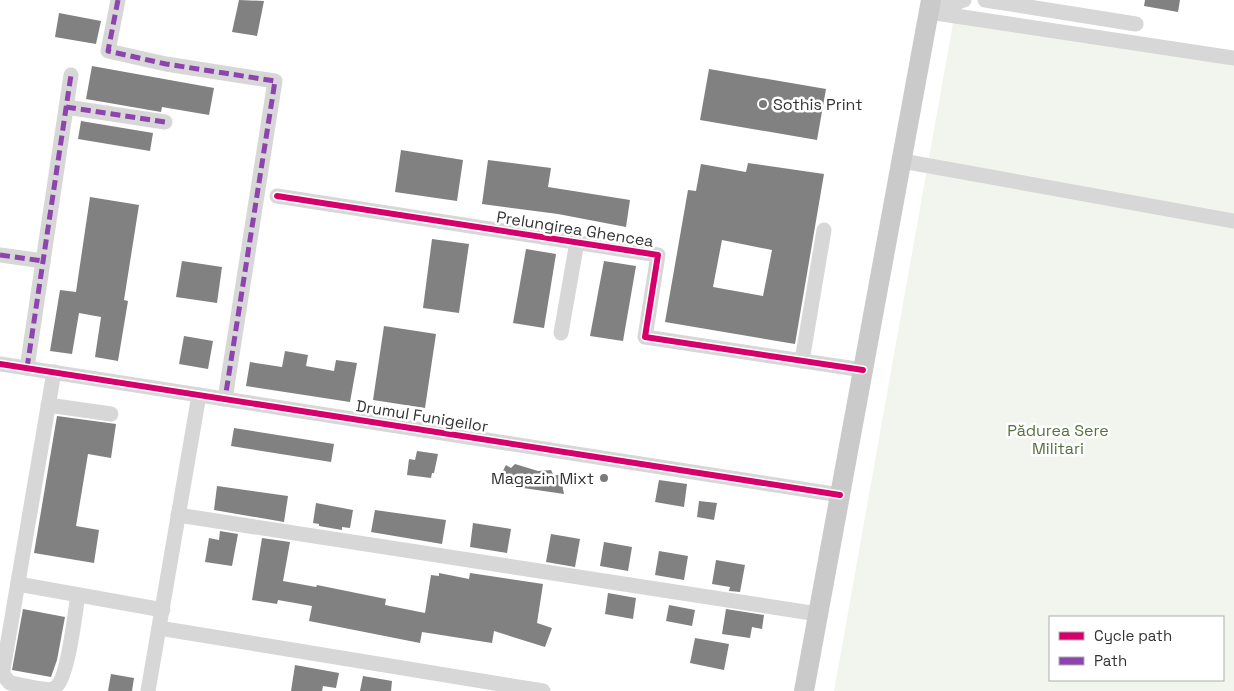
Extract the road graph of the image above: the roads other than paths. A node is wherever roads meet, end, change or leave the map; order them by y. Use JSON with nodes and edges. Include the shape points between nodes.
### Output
{"nodes":[{"id":1,"x":118,"y":0,"type":"edge"},
{"id":2,"x":964,"y":0,"type":"edge"},
{"id":3,"x":985,"y":0,"type":"edge"},
{"id":4,"x":930,"y":6,"type":"edge"},
{"id":5,"x":1068,"y":6,"type":"edge"},
{"id":6,"x":1136,"y":24,"type":"dead end"},
{"id":7,"x":1234,"y":58,"type":"edge"},
{"id":8,"x":71,"y":76,"type":"dead end"},
{"id":9,"x":66,"y":107,"type":"junction"},
{"id":10,"x":165,"y":122,"type":"dead end"},
{"id":11,"x":902,"y":161,"type":"junction"},
{"id":12,"x":277,"y":196,"type":"dead end"},
{"id":13,"x":1234,"y":222,"type":"edge"},
{"id":14,"x":824,"y":230,"type":"dead end"},
{"id":15,"x":577,"y":242,"type":"junction"},
{"id":16,"x":0,"y":255,"type":"edge"},
{"id":17,"x":43,"y":261,"type":"junction"},
{"id":18,"x":561,"y":333,"type":"dead end"},
{"id":19,"x":802,"y":361,"type":"junction"},
{"id":20,"x":0,"y":364,"type":"edge"},
{"id":21,"x":27,"y":368,"type":"junction"},
{"id":22,"x":863,"y":370,"type":"junction"},
{"id":23,"x":54,"y":372,"type":"junction"},
{"id":24,"x":199,"y":395,"type":"junction"},
{"id":25,"x":225,"y":399,"type":"junction"},
{"id":26,"x":48,"y":405,"type":"junction"},
{"id":27,"x":111,"y":414,"type":"dead end"},
{"id":28,"x":840,"y":495,"type":"junction"},
{"id":29,"x":178,"y":515,"type":"junction"},
{"id":30,"x":18,"y":584,"type":"junction"},
{"id":31,"x":78,"y":595,"type":"junction"},
{"id":32,"x":162,"y":610,"type":"junction"},
{"id":33,"x":818,"y":614,"type":"junction"},
{"id":34,"x":160,"y":628,"type":"junction"},
{"id":35,"x":148,"y":691,"type":"edge"},
{"id":36,"x":543,"y":691,"type":"edge"},
{"id":37,"x":804,"y":691,"type":"edge"}],
"edges":[{"from":1,"to":25,"type":"street","via":[[108,51],[274,81]]},
{"from":2,"to":4,"type":"street"},
{"from":3,"to":5,"type":"street"},
{"from":4,"to":7,"type":"street"},
{"from":4,"to":11,"type":"main road"},
{"from":5,"to":6,"type":"street"},
{"from":8,"to":9,"type":"street"},
{"from":9,"to":10,"type":"street"},
{"from":9,"to":17,"type":"street"},
{"from":11,"to":13,"type":"street"},
{"from":11,"to":22,"type":"main road"},
{"from":12,"to":15,"type":"street","name":"Prelungirea Ghencea"},
{"from":14,"to":19,"type":"street"},
{"from":15,"to":18,"type":"street"},
{"from":15,"to":19,"type":"street","name":"Prelungirea Ghencea","via":[[658,255],[644,337]]},
{"from":16,"to":17,"type":"street"},
{"from":17,"to":21,"type":"street"},
{"from":19,"to":22,"type":"street","name":"Prelungirea Ghencea"},
{"from":20,"to":21,"type":"street","name":"Drumul Funigeilor"},
{"from":21,"to":23,"type":"street","name":"Drumul Funigeilor"},
{"from":22,"to":28,"type":"main road"},
{"from":23,"to":24,"type":"street","name":"Drumul Funigeilor"},
{"from":23,"to":26,"type":"street"},
{"from":24,"to":25,"type":"street","name":"Drumul Funigeilor"},
{"from":24,"to":29,"type":"street"},
{"from":25,"to":28,"type":"street","name":"Drumul Funigeilor"},
{"from":26,"to":27,"type":"street"},
{"from":26,"to":30,"type":"street"},
{"from":28,"to":33,"type":"main road"},
{"from":29,"to":32,"type":"street"},
{"from":29,"to":33,"type":"street"},
{"from":30,"to":31,"type":"street"},
{"from":30,"to":31,"type":"street","via":[[3,670],[10,683],[52,689],[60,684]]},
{"from":31,"to":32,"type":"street"},
{"from":32,"to":34,"type":"street"},
{"from":33,"to":37,"type":"main road"},
{"from":34,"to":35,"type":"street"},
{"from":34,"to":36,"type":"street"}]}
